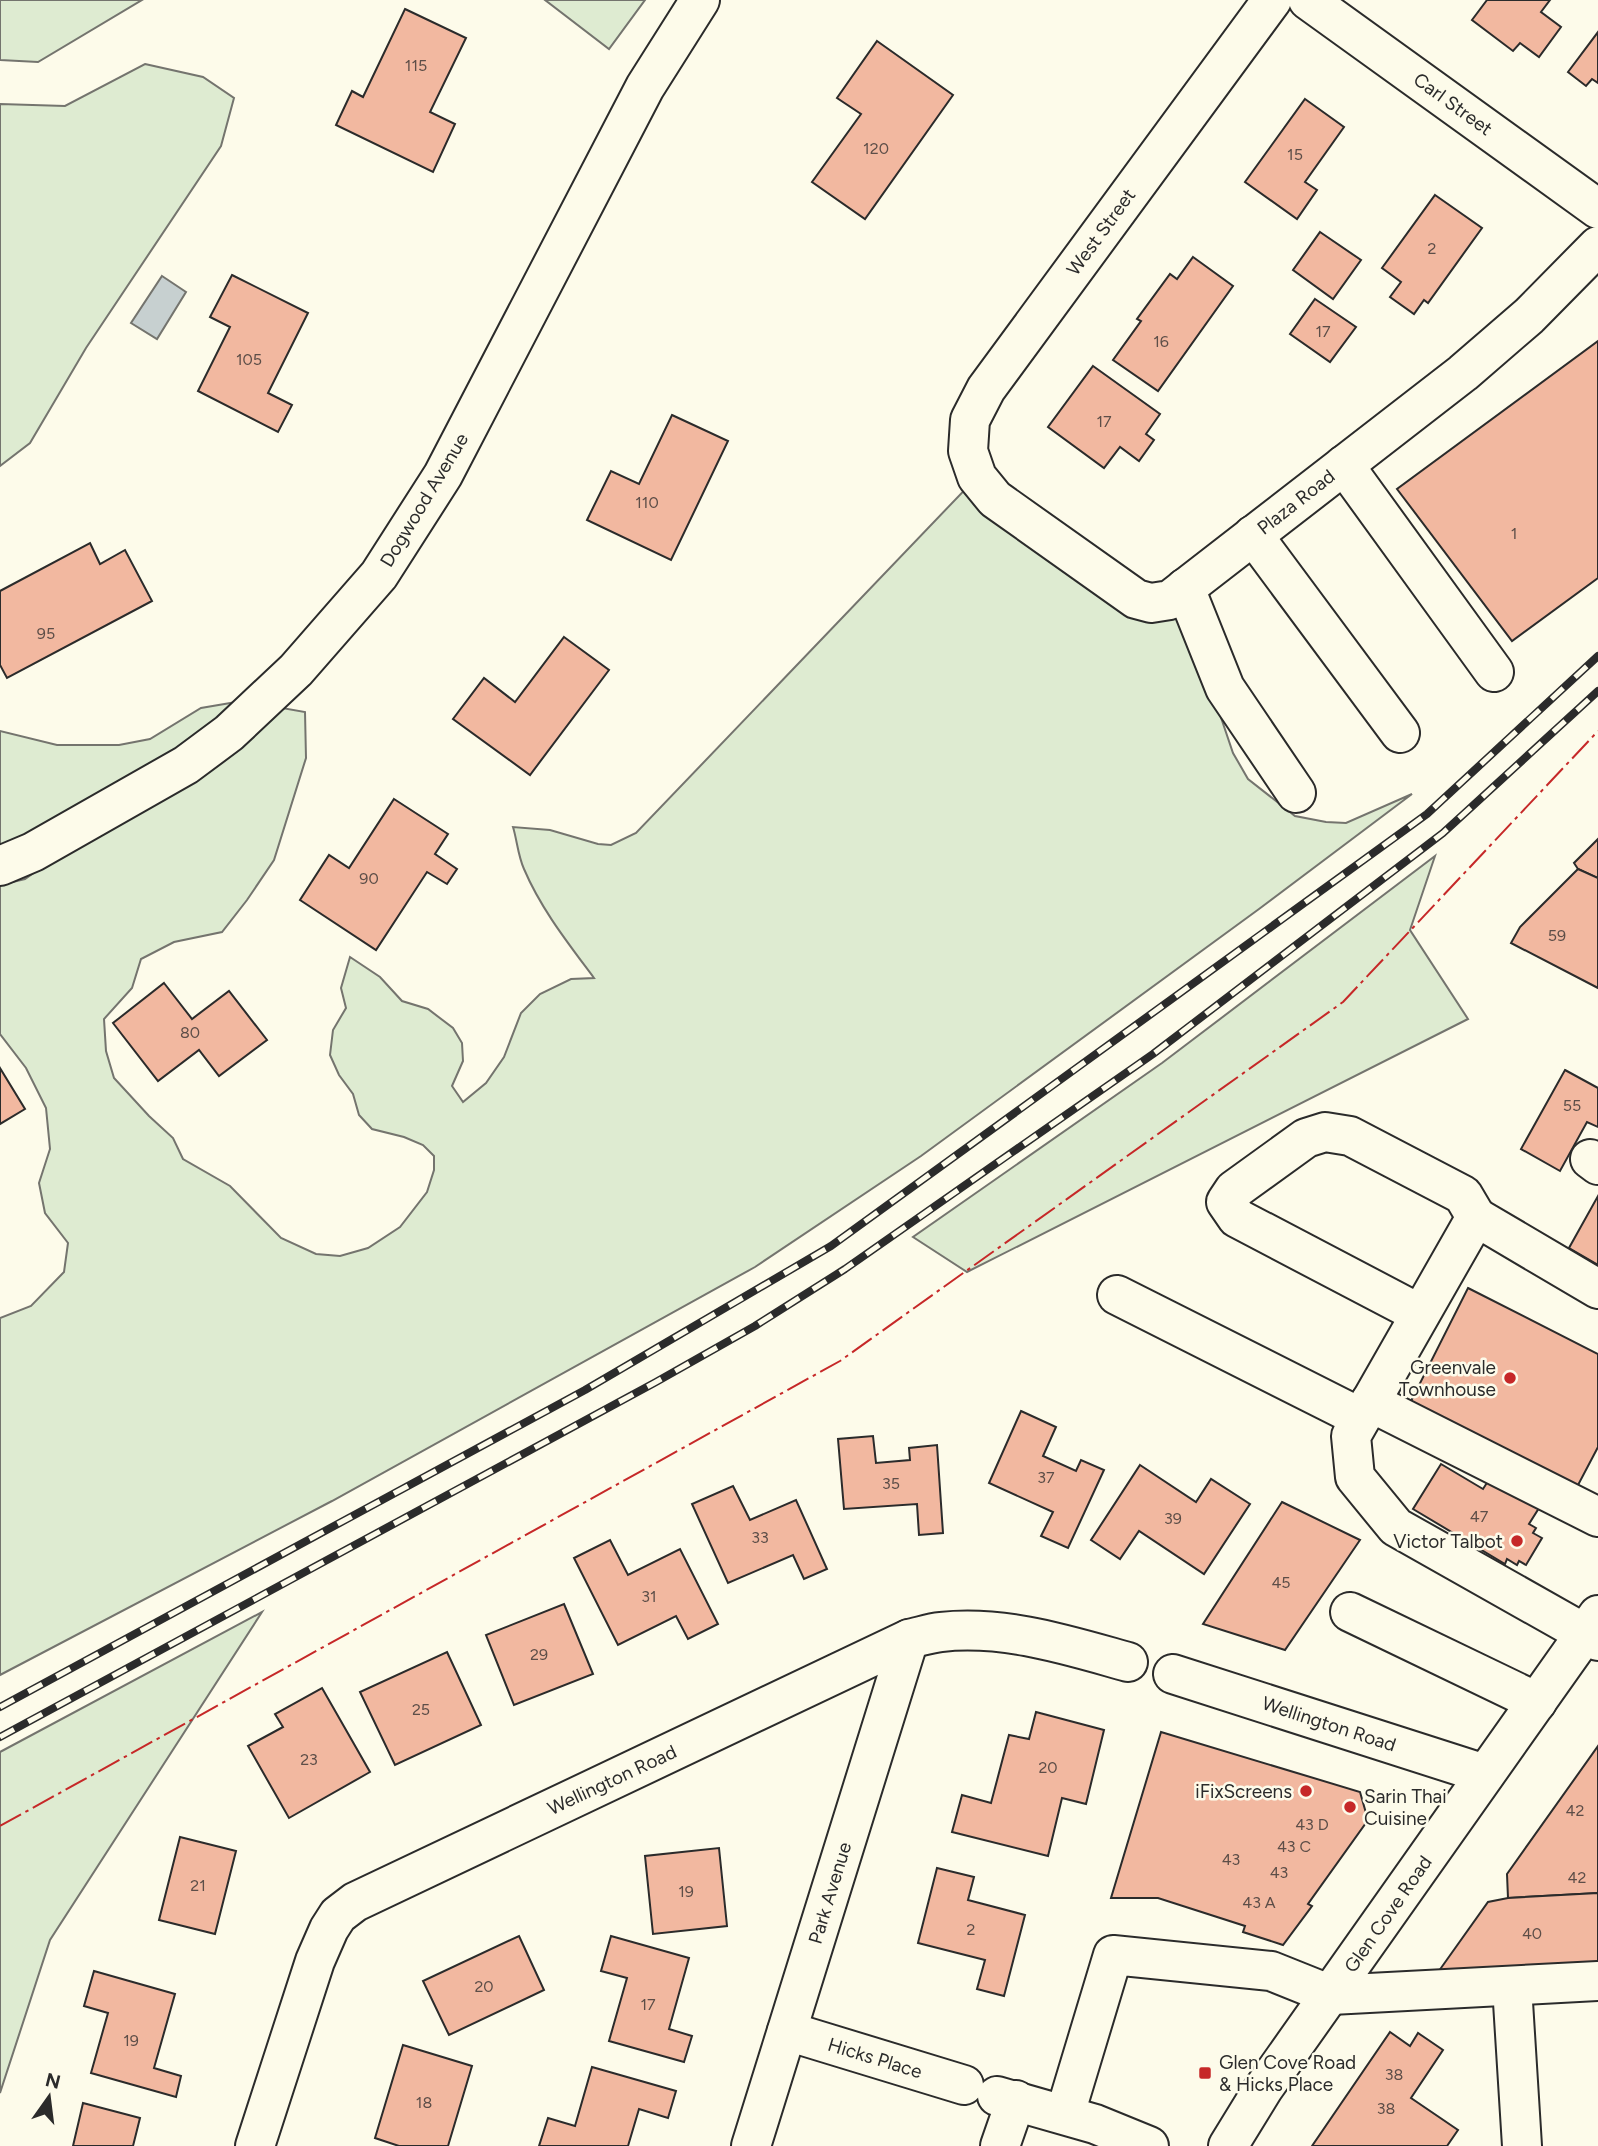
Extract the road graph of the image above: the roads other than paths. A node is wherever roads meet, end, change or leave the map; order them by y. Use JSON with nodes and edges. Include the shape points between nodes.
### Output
{"nodes":[{"id":1,"x":700,"y":0,"type":"edge"},
{"id":2,"x":1272,"y":0,"type":"edge"},
{"id":3,"x":1308,"y":0,"type":"edge"},
{"id":4,"x":1598,"y":209,"type":"edge"},
{"id":5,"x":1598,"y":246,"type":"edge"},
{"id":6,"x":1344,"y":466,"type":"junction"},
{"id":7,"x":977,"y":477,"type":"joint"},
{"id":8,"x":1253,"y":535,"type":"junction"},
{"id":9,"x":1185,"y":588,"type":"junction"},
{"id":10,"x":1494,"y":672,"type":"dead end"},
{"id":11,"x":1401,"y":733,"type":"dead end"},
{"id":12,"x":1296,"y":793,"type":"dead end"},
{"id":13,"x":0,"y":866,"type":"edge"},
{"id":14,"x":1476,"y":1217,"type":"junction"},
{"id":15,"x":1598,"y":1289,"type":"edge"},
{"id":16,"x":1116,"y":1295,"type":"dead end"},
{"id":17,"x":1420,"y":1314,"type":"junction"},
{"id":18,"x":1365,"y":1410,"type":"junction"},
{"id":19,"x":1598,"y":1517,"type":"edge"},
{"id":20,"x":1350,"y":1612,"type":"dead end"},
{"id":21,"x":1594,"y":1630,"type":"edge"},
{"id":22,"x":909,"y":1639,"type":"junction"},
{"id":23,"x":1128,"y":1662,"type":"dead end"},
{"id":24,"x":1173,"y":1674,"type":"dead end"},
{"id":25,"x":1536,"y":1702,"type":"junction"},
{"id":26,"x":1485,"y":1774,"type":"junction"},
{"id":27,"x":1598,"y":1981,"type":"edge"},
{"id":28,"x":1512,"y":1986,"type":"junction"},
{"id":29,"x":1331,"y":1995,"type":"junction"},
{"id":30,"x":787,"y":2031,"type":"junction"},
{"id":31,"x":992,"y":2094,"type":"junction"},
{"id":32,"x":1065,"y":2114,"type":"junction"},
{"id":33,"x":255,"y":2146,"type":"edge"},
{"id":34,"x":751,"y":2146,"type":"edge"},
{"id":35,"x":1000,"y":2146,"type":"edge"},
{"id":36,"x":1149,"y":2146,"type":"edge"},
{"id":37,"x":1228,"y":2146,"type":"edge"},
{"id":38,"x":1522,"y":2146,"type":"edge"}],
"edges":[{"from":1,"to":13,"type":"street","name":"Dogwood Avenue","via":[[645,87],[443,475],[379,575],[296,670],[229,733],[186,765]]},
{"from":2,"to":7,"type":"street","name":"West Street","via":[[986,389],[970,420],[968,451]]},
{"from":3,"to":4,"type":"street","name":"Carl Street"},
{"from":5,"to":6,"type":"street","name":"Plaza Road","via":[[1529,316]]},
{"from":6,"to":8,"type":"street","name":"Plaza Road"},
{"from":6,"to":10,"type":"street"},
{"from":7,"to":9,"type":"street","name":"Plaza Road","via":[[995,499],[1136,599],[1151,603],[1170,600]]},
{"from":8,"to":9,"type":"street","name":"Plaza Road"},
{"from":8,"to":11,"type":"street"},
{"from":9,"to":12,"type":"street","via":[[1224,688]]},
{"from":14,"to":15,"type":"street"},
{"from":14,"to":17,"type":"street"},
{"from":14,"to":17,"type":"street","via":[[1464,1195],[1350,1136],[1325,1132],[1306,1138],[1234,1189],[1226,1202],[1237,1218]]},
{"from":16,"to":18,"type":"street"},
{"from":17,"to":18,"type":"street"},
{"from":18,"to":19,"type":"street"},
{"from":18,"to":21,"type":"street","via":[[1351,1436],[1355,1477],[1396,1527]]},
{"from":20,"to":25,"type":"street"},
{"from":21,"to":25,"type":"street","name":"Glen Cove Road"},
{"from":22,"to":23,"type":"street","name":"Wellington Road","via":[[940,1632],[1015,1633]]},
{"from":22,"to":30,"type":"street","name":"Park Avenue"},
{"from":22,"to":33,"type":"street","name":"Wellington Road","via":[[355,1902],[329,1929],[315,1961]]},
{"from":24,"to":26,"type":"street","name":"Wellington Road"},
{"from":25,"to":26,"type":"street","name":"Glen Cove Road"},
{"from":26,"to":29,"type":"street","name":"Glen Cove Road"},
{"from":27,"to":28,"type":"street"},
{"from":28,"to":29,"type":"street"},
{"from":28,"to":38,"type":"street"},
{"from":29,"to":32,"type":"street","via":[[1271,1972],[1113,1955]]},
{"from":29,"to":37,"type":"street","name":"Glen Cove Road"},
{"from":30,"to":31,"type":"street","name":"Hicks Place"},
{"from":30,"to":34,"type":"street","name":"Park Avenue"},
{"from":31,"to":32,"type":"street","name":"Hicks Place"},
{"from":31,"to":35,"type":"street"},
{"from":32,"to":36,"type":"street","name":"Hicks Place"}]}
